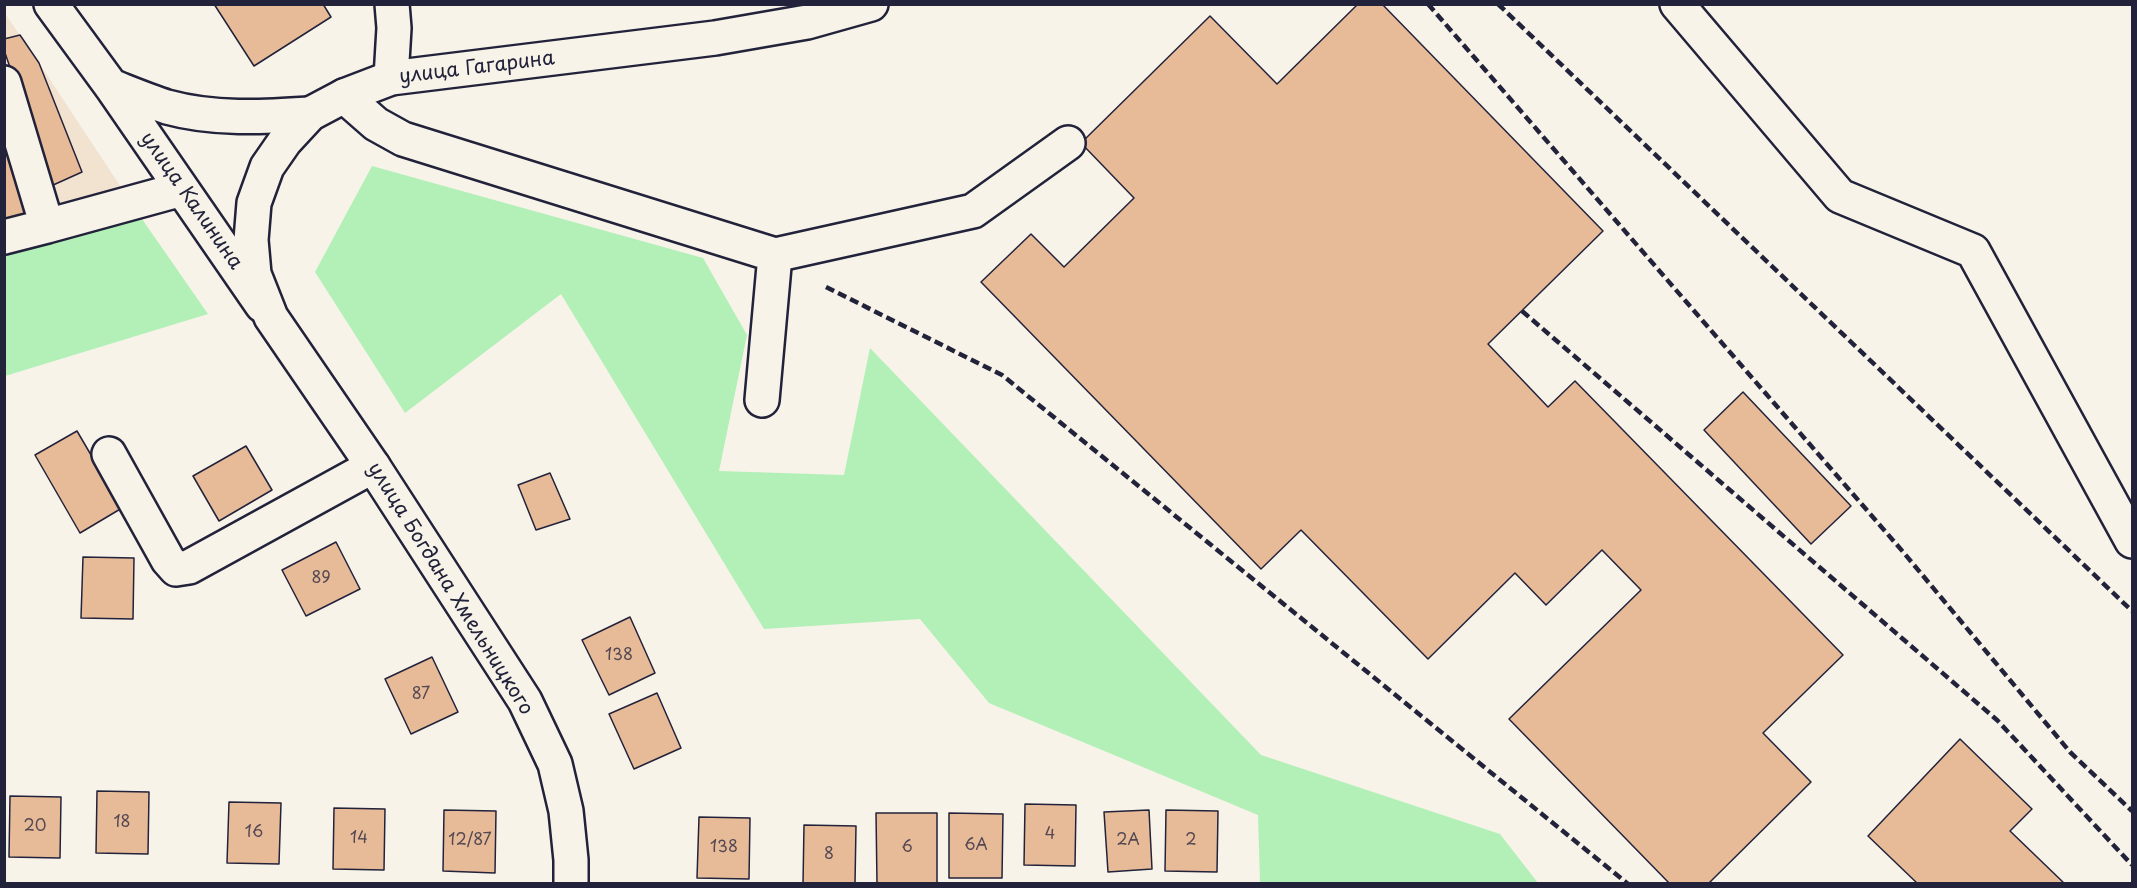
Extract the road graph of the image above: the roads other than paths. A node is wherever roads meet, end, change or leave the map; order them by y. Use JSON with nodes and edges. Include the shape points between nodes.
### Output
{"nodes":[{"id":1,"x":51,"y":4,"type":"edge"},
{"id":2,"x":392,"y":4,"type":"edge"},
{"id":3,"x":871,"y":4,"type":"edge"},
{"id":4,"x":1677,"y":4,"type":"edge"},
{"id":5,"x":391,"y":78,"type":"junction"},
{"id":6,"x":4,"y":83,"type":"edge"},
{"id":7,"x":111,"y":86,"type":"junction"},
{"id":8,"x":344,"y":96,"type":"junction"},
{"id":9,"x":310,"y":114,"type":"junction"},
{"id":10,"x":1068,"y":143,"type":"dead end"},
{"id":11,"x":182,"y":189,"type":"junction"},
{"id":12,"x":47,"y":225,"type":"junction"},
{"id":13,"x":4,"y":237,"type":"edge"},
{"id":14,"x":775,"y":255,"type":"junction"},
{"id":15,"x":271,"y":317,"type":"junction"},
{"id":16,"x":762,"y":400,"type":"dead end"},
{"id":17,"x":109,"y":454,"type":"dead end"},
{"id":18,"x":373,"y":466,"type":"junction"},
{"id":19,"x":2133,"y":541,"type":"edge"},
{"id":20,"x":571,"y":884,"type":"edge"}],
"edges":[{"from":1,"to":7,"type":"main road","name":"улица Калинина"},
{"from":2,"to":5,"type":"main road"},
{"from":3,"to":5,"type":"main road","name":"улица Гагарина","via":[[807,22],[715,38]]},
{"from":4,"to":19,"type":"main road","via":[[1840,196],[1973,251]]},
{"from":5,"to":8,"type":"main road","name":"улица Гагарина"},
{"from":6,"to":12,"type":"main road"},
{"from":7,"to":9,"type":"main road","name":"улица Калинина","via":[[169,107],[213,115],[259,118]]},
{"from":7,"to":11,"type":"main road","name":"улица Калинина"},
{"from":8,"to":9,"type":"main road","name":"улица Гагарина"},
{"from":8,"to":14,"type":"main road","via":[[376,124],[403,139]]},
{"from":9,"to":15,"type":"main road","name":"улица Гагарина","via":[[267,167],[254,203],[250,240],[254,274]]},
{"from":10,"to":14,"type":"main road","via":[[973,211]]},
{"from":11,"to":12,"type":"main road"},
{"from":11,"to":15,"type":"main road","name":"улица Калинина"},
{"from":12,"to":13,"type":"main road"},
{"from":14,"to":16,"type":"main road"},
{"from":15,"to":18,"type":"main road","name":"улица Богдана Хмельницкого"},
{"from":17,"to":18,"type":"main road","via":[[176,569],[189,567]]},
{"from":18,"to":20,"type":"main road","name":"улица Богдана Хмельницкого","via":[[525,701],[555,764],[566,811]]}]}
